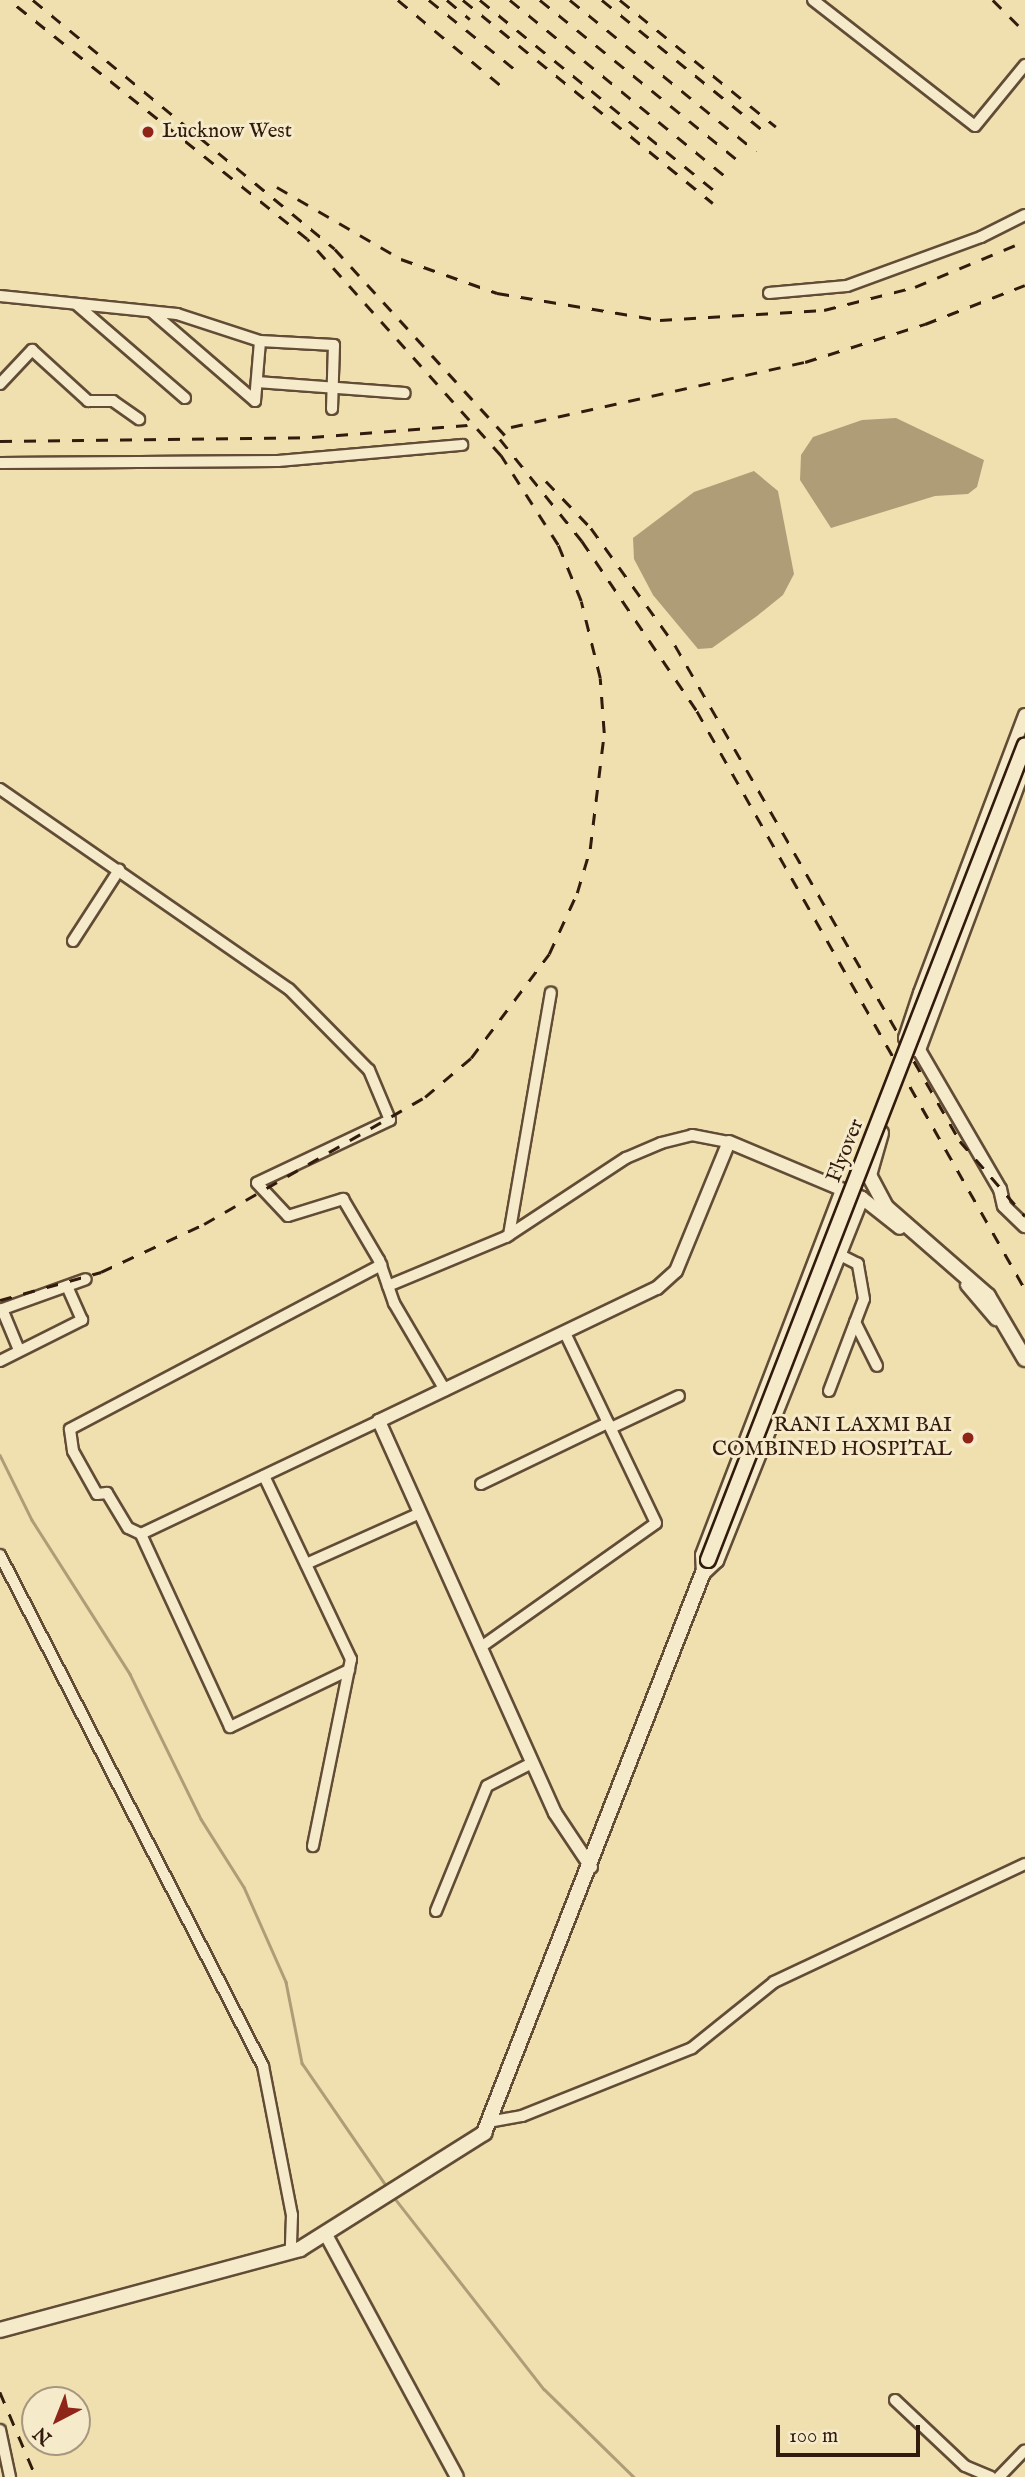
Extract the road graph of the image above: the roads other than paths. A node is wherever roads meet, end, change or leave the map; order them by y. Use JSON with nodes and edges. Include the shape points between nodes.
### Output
{"nodes":[{"id":1,"x":813,"y":0,"type":"edge"},
{"id":2,"x":1025,"y":65,"type":"edge"},
{"id":3,"x":1025,"y":215,"type":"edge"},
{"id":4,"x":769,"y":293,"type":"dead end"},
{"id":5,"x":0,"y":296,"type":"edge"},
{"id":6,"x":76,"y":304,"type":"junction"},
{"id":7,"x":152,"y":312,"type":"junction"},
{"id":8,"x":260,"y":341,"type":"junction"},
{"id":9,"x":257,"y":382,"type":"junction"},
{"id":10,"x":0,"y":384,"type":"edge"},
{"id":11,"x":333,"y":387,"type":"junction"},
{"id":12,"x":405,"y":393,"type":"dead end"},
{"id":13,"x":185,"y":398,"type":"dead end"},
{"id":14,"x":332,"y":409,"type":"dead end"},
{"id":15,"x":139,"y":419,"type":"dead end"},
{"id":16,"x":462,"y":445,"type":"dead end"},
{"id":17,"x":0,"y":464,"type":"edge"},
{"id":18,"x":1025,"y":715,"type":"edge"},
{"id":19,"x":1025,"y":745,"type":"edge"},
{"id":20,"x":1025,"y":766,"type":"edge"},
{"id":21,"x":0,"y":789,"type":"edge"},
{"id":22,"x":119,"y":870,"type":"junction"},
{"id":23,"x":73,"y":941,"type":"dead end"},
{"id":24,"x":551,"y":993,"type":"dead end"},
{"id":25,"x":919,"y":1050,"type":"junction"},
{"id":26,"x":887,"y":1105,"type":"junction"},
{"id":27,"x":729,"y":1142,"type":"junction"},
{"id":28,"x":842,"y":1190,"type":"junction"},
{"id":29,"x":862,"y":1198,"type":"junction"},
{"id":30,"x":1025,"y":1226,"type":"edge"},
{"id":31,"x":509,"y":1235,"type":"junction"},
{"id":32,"x":840,"y":1255,"type":"junction"},
{"id":33,"x":381,"y":1265,"type":"junction"},
{"id":34,"x":86,"y":1279,"type":"dead end"},
{"id":35,"x":388,"y":1286,"type":"junction"},
{"id":36,"x":68,"y":1288,"type":"junction"},
{"id":37,"x":1,"y":1309,"type":"edge"},
{"id":38,"x":856,"y":1322,"type":"junction"},
{"id":39,"x":565,"y":1333,"type":"junction"},
{"id":40,"x":19,"y":1350,"type":"junction"},
{"id":41,"x":1023,"y":1357,"type":"edge"},
{"id":42,"x":0,"y":1361,"type":"edge"},
{"id":43,"x":877,"y":1366,"type":"dead end"},
{"id":44,"x":445,"y":1390,"type":"junction"},
{"id":45,"x":829,"y":1391,"type":"dead end"},
{"id":46,"x":679,"y":1396,"type":"dead end"},
{"id":47,"x":379,"y":1421,"type":"junction"},
{"id":48,"x":610,"y":1425,"type":"junction"},
{"id":49,"x":264,"y":1476,"type":"junction"},
{"id":50,"x":481,"y":1484,"type":"dead end"},
{"id":51,"x":420,"y":1513,"type":"junction"},
{"id":52,"x":141,"y":1534,"type":"junction"},
{"id":53,"x":0,"y":1555,"type":"edge"},
{"id":54,"x":306,"y":1564,"type":"junction"},
{"id":55,"x":706,"y":1567,"type":"junction"},
{"id":56,"x":481,"y":1647,"type":"junction"},
{"id":57,"x":349,"y":1670,"type":"junction"},
{"id":58,"x":532,"y":1763,"type":"junction"},
{"id":59,"x":313,"y":1846,"type":"dead end"},
{"id":60,"x":1025,"y":1864,"type":"edge"},
{"id":61,"x":591,"y":1867,"type":"junction"},
{"id":62,"x":436,"y":1911,"type":"dead end"},
{"id":63,"x":488,"y":2123,"type":"junction"},
{"id":64,"x":325,"y":2233,"type":"junction"},
{"id":65,"x":291,"y":2250,"type":"junction"},
{"id":66,"x":175,"y":2282,"type":"junction"},
{"id":67,"x":0,"y":2323,"type":"edge"},
{"id":68,"x":0,"y":2330,"type":"edge"},
{"id":69,"x":895,"y":2400,"type":"dead end"},
{"id":70,"x":0,"y":2430,"type":"edge"},
{"id":71,"x":1025,"y":2450,"type":"edge"},
{"id":72,"x":3,"y":2456,"type":"edge"},
{"id":73,"x":10,"y":2477,"type":"edge"},
{"id":74,"x":457,"y":2477,"type":"edge"},
{"id":75,"x":991,"y":2477,"type":"edge"},
{"id":76,"x":999,"y":2477,"type":"edge"}],
"edges":[{"from":1,"to":2,"type":"street","via":[[975,126]]},
{"from":3,"to":4,"type":"street","via":[[981,237],[847,286]]},
{"from":5,"to":6,"type":"street"},
{"from":6,"to":7,"type":"street"},
{"from":6,"to":13,"type":"street"},
{"from":7,"to":8,"type":"street"},
{"from":7,"to":9,"type":"street","via":[[255,401]]},
{"from":8,"to":9,"type":"street"},
{"from":8,"to":11,"type":"street","via":[[334,345]]},
{"from":9,"to":11,"type":"street"},
{"from":10,"to":15,"type":"street","via":[[32,350],[88,401],[113,401]]},
{"from":11,"to":12,"type":"street"},
{"from":11,"to":14,"type":"street"},
{"from":16,"to":17,"type":"street","via":[[278,461]]},
{"from":18,"to":25,"type":"street","via":[[905,1038]]},
{"from":19,"to":26,"type":"main road","name":"Flyover","bridge":true},
{"from":20,"to":25,"type":"street"},
{"from":21,"to":22,"type":"street"},
{"from":22,"to":23,"type":"street"},
{"from":22,"to":33,"type":"street","via":[[289,989],[369,1070],[390,1120],[257,1184],[289,1216],[343,1199]]},
{"from":24,"to":31,"type":"street"},
{"from":25,"to":30,"type":"street","via":[[1000,1189],[1004,1206]]},
{"from":26,"to":41,"type":"main road","bridge":true,"via":[[870,1164],[877,1192],[886,1207],[988,1296]]},
{"from":26,"to":55,"type":"main road","name":"Flyover","bridge":true},
{"from":27,"to":28,"type":"street"},
{"from":27,"to":31,"type":"street","via":[[692,1135],[661,1143],[626,1158]]},
{"from":27,"to":39,"type":"street","via":[[676,1272],[657,1288]]},
{"from":28,"to":29,"type":"street"},
{"from":28,"to":55,"type":"street","via":[[702,1555]]},
{"from":29,"to":32,"type":"street"},
{"from":29,"to":41,"type":"street","via":[[948,1264]]},
{"from":31,"to":35,"type":"street"},
{"from":32,"to":38,"type":"street","via":[[858,1264],[864,1299]]},
{"from":32,"to":55,"type":"street","via":[[718,1561]]},
{"from":33,"to":35,"type":"street"},
{"from":33,"to":52,"type":"street","via":[[70,1429],[73,1451],[97,1494],[107,1493],[128,1528]]},
{"from":34,"to":36,"type":"street"},
{"from":35,"to":44,"type":"street"},
{"from":36,"to":37,"type":"street"},
{"from":36,"to":40,"type":"street","via":[[82,1320]]},
{"from":37,"to":40,"type":"street"},
{"from":38,"to":43,"type":"street"},
{"from":38,"to":45,"type":"street"},
{"from":39,"to":44,"type":"street"},
{"from":39,"to":48,"type":"street"},
{"from":40,"to":42,"type":"street"},
{"from":44,"to":47,"type":"street"},
{"from":46,"to":48,"type":"street"},
{"from":47,"to":49,"type":"street"},
{"from":47,"to":51,"type":"street"},
{"from":48,"to":50,"type":"street"},
{"from":48,"to":56,"type":"street","via":[[656,1523]]},
{"from":49,"to":52,"type":"street"},
{"from":49,"to":54,"type":"street"},
{"from":51,"to":54,"type":"street"},
{"from":51,"to":56,"type":"street"},
{"from":52,"to":57,"type":"street","via":[[230,1727]]},
{"from":53,"to":65,"type":"street","via":[[263,2066],[292,2215]]},
{"from":54,"to":57,"type":"street","via":[[351,1659]]},
{"from":55,"to":61,"type":"main road","name":"Flyover"},
{"from":56,"to":58,"type":"street"},
{"from":57,"to":59,"type":"street"},
{"from":58,"to":61,"type":"street","via":[[579,1857]]},
{"from":58,"to":62,"type":"street","via":[[488,1786]]},
{"from":60,"to":63,"type":"street","via":[[774,1983],[692,2048],[522,2116]]},
{"from":61,"to":63,"type":"main road","name":"Flyover"},
{"from":63,"to":64,"type":"main road","name":"Flyover","via":[[465,2150],[379,2196]]},
{"from":64,"to":65,"type":"main road","name":"Flyover"},
{"from":64,"to":74,"type":"street"},
{"from":65,"to":66,"type":"main road","name":"Flyover"},
{"from":66,"to":67,"type":"main road"},
{"from":66,"to":68,"type":"main road"},
{"from":69,"to":75,"type":"street","via":[[965,2466]]},
{"from":70,"to":72,"type":"street"},
{"from":71,"to":76,"type":"street"},
{"from":72,"to":73,"type":"street"}]}
